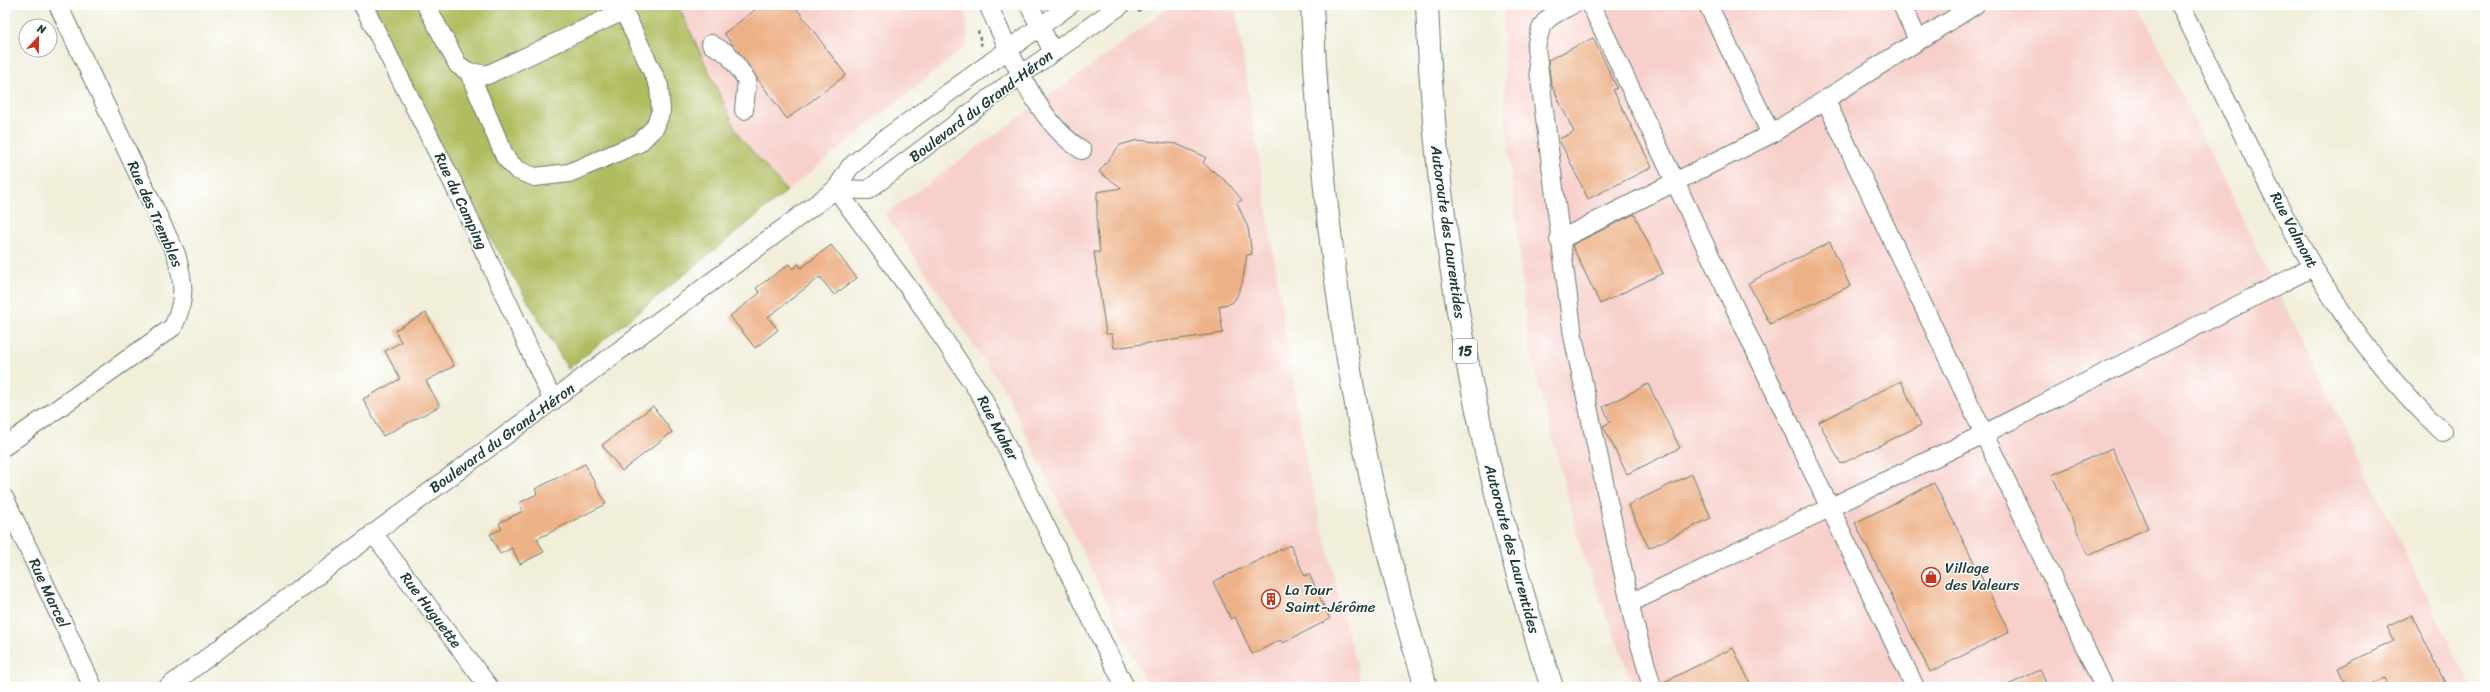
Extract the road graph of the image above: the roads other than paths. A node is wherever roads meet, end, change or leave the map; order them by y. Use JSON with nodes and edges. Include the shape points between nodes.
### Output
{"nodes":[{"id":1,"x":58,"y":5,"type":"edge"},
{"id":2,"x":363,"y":5,"type":"edge"},
{"id":3,"x":426,"y":5,"type":"edge"},
{"id":4,"x":988,"y":5,"type":"edge"},
{"id":5,"x":1029,"y":5,"type":"edge"},
{"id":6,"x":1070,"y":5,"type":"edge"},
{"id":7,"x":1120,"y":5,"type":"edge"},
{"id":8,"x":1312,"y":5,"type":"edge"},
{"id":9,"x":1426,"y":5,"type":"edge"},
{"id":10,"x":1572,"y":5,"type":"edge"},
{"id":11,"x":1591,"y":5,"type":"edge"},
{"id":12,"x":1708,"y":5,"type":"edge"},
{"id":13,"x":1902,"y":5,"type":"edge"},
{"id":14,"x":1975,"y":5,"type":"edge"},
{"id":15,"x":2180,"y":5,"type":"edge"},
{"id":16,"x":622,"y":8,"type":"edge"},
{"id":17,"x":1040,"y":26,"type":"junction"},
{"id":18,"x":1918,"y":40,"type":"junction"},
{"id":19,"x":712,"y":44,"type":"dead end"},
{"id":20,"x":1009,"y":48,"type":"junction"},
{"id":21,"x":1053,"y":52,"type":"junction"},
{"id":22,"x":469,"y":72,"type":"junction"},
{"id":23,"x":1022,"y":74,"type":"junction"},
{"id":24,"x":1826,"y":101,"type":"junction"},
{"id":25,"x":744,"y":110,"type":"dead end"},
{"id":26,"x":1771,"y":134,"type":"junction"},
{"id":27,"x":1082,"y":150,"type":"dead end"},
{"id":28,"x":1675,"y":182,"type":"junction"},
{"id":29,"x":836,"y":190,"type":"junction"},
{"id":30,"x":1559,"y":240,"type":"junction"},
{"id":31,"x":2313,"y":267,"type":"junction"},
{"id":32,"x":553,"y":401,"type":"junction"},
{"id":33,"x":2442,"y":432,"type":"dead end"},
{"id":34,"x":1984,"y":434,"type":"junction"},
{"id":35,"x":5,"y":446,"type":"edge"},
{"id":36,"x":5,"y":499,"type":"edge"},
{"id":37,"x":1830,"y":507,"type":"junction"},
{"id":38,"x":373,"y":533,"type":"junction"},
{"id":39,"x":1630,"y":603,"type":"junction"},
{"id":40,"x":93,"y":687,"type":"edge"},
{"id":41,"x":168,"y":687,"type":"edge"},
{"id":42,"x":489,"y":687,"type":"edge"},
{"id":43,"x":1125,"y":687,"type":"edge"},
{"id":44,"x":1426,"y":687,"type":"edge"},
{"id":45,"x":1552,"y":687,"type":"edge"},
{"id":46,"x":1652,"y":687,"type":"edge"},
{"id":47,"x":1915,"y":687,"type":"edge"},
{"id":48,"x":2104,"y":687,"type":"edge"}],
"edges":[{"from":1,"to":35,"type":"street","name":"Rue des Trembles","via":[[176,254],[183,280],[181,309],[173,327]]},
{"from":2,"to":32,"type":"street","name":"Rue du Camping","via":[[454,185]]},
{"from":3,"to":22,"type":"street","via":[[458,65]]},
{"from":4,"to":20,"type":"street"},
{"from":5,"to":17,"type":"street"},
{"from":6,"to":17,"type":"street","name":"Boulevard du Grand-Héron"},
{"from":7,"to":21,"type":"street","name":"Boulevard du Grand-Héron"},
{"from":8,"to":44,"type":"highway","via":[[1326,200],[1348,364],[1381,521]]},
{"from":9,"to":45,"type":"highway","name":"Autoroute des Laurentides","number":"15","via":[[1433,112],[1445,227],[1466,357],[1511,555]]},
{"from":10,"to":30,"type":"street","via":[[1547,18],[1539,31],[1536,48]]},
{"from":11,"to":28,"type":"street"},
{"from":12,"to":26,"type":"street"},
{"from":13,"to":18,"type":"street"},
{"from":14,"to":18,"type":"street"},
{"from":15,"to":31,"type":"street","name":"Rue Valmont"},
{"from":16,"to":22,"type":"street","via":[[487,75]]},
{"from":16,"to":22,"type":"street","via":[[659,86],[661,111],[655,127],[639,143],[569,174],[535,177],[517,170],[505,157]]},
{"from":17,"to":20,"type":"street","name":"Boulevard du Grand-Héron"},
{"from":17,"to":21,"type":"street"},
{"from":18,"to":24,"type":"street"},
{"from":19,"to":25,"type":"street","via":[[728,54],[747,80]]},
{"from":20,"to":23,"type":"street"},
{"from":20,"to":29,"type":"street","name":"Boulevard du Grand-Héron","via":[[850,167]]},
{"from":21,"to":23,"type":"street","name":"Boulevard du Grand-Héron"},
{"from":23,"to":27,"type":"street","via":[[1059,132]]},
{"from":23,"to":29,"type":"street","name":"Boulevard du Grand-Héron","via":[[868,190]]},
{"from":24,"to":26,"type":"street"},
{"from":24,"to":34,"type":"street"},
{"from":26,"to":28,"type":"street"},
{"from":28,"to":30,"type":"street"},
{"from":28,"to":37,"type":"street"},
{"from":29,"to":32,"type":"street","name":"Boulevard du Grand-Héron"},
{"from":29,"to":43,"type":"street","name":"Rue Maher","via":[[919,302],[982,397]]},
{"from":30,"to":39,"type":"street","via":[[1572,336]]},
{"from":31,"to":33,"type":"street","name":"Rue Valmont","via":[[2363,340],[2413,405]]},
{"from":31,"to":34,"type":"street"},
{"from":32,"to":38,"type":"street","name":"Boulevard du Grand-Héron"},
{"from":34,"to":37,"type":"street"},
{"from":34,"to":48,"type":"street"},
{"from":36,"to":40,"type":"street","name":"Rue Marcel"},
{"from":37,"to":39,"type":"street"},
{"from":37,"to":47,"type":"street"},
{"from":38,"to":41,"type":"street","name":"Boulevard du Grand-Héron"},
{"from":38,"to":42,"type":"street","name":"Rue Huguette"},
{"from":39,"to":46,"type":"street"}]}
